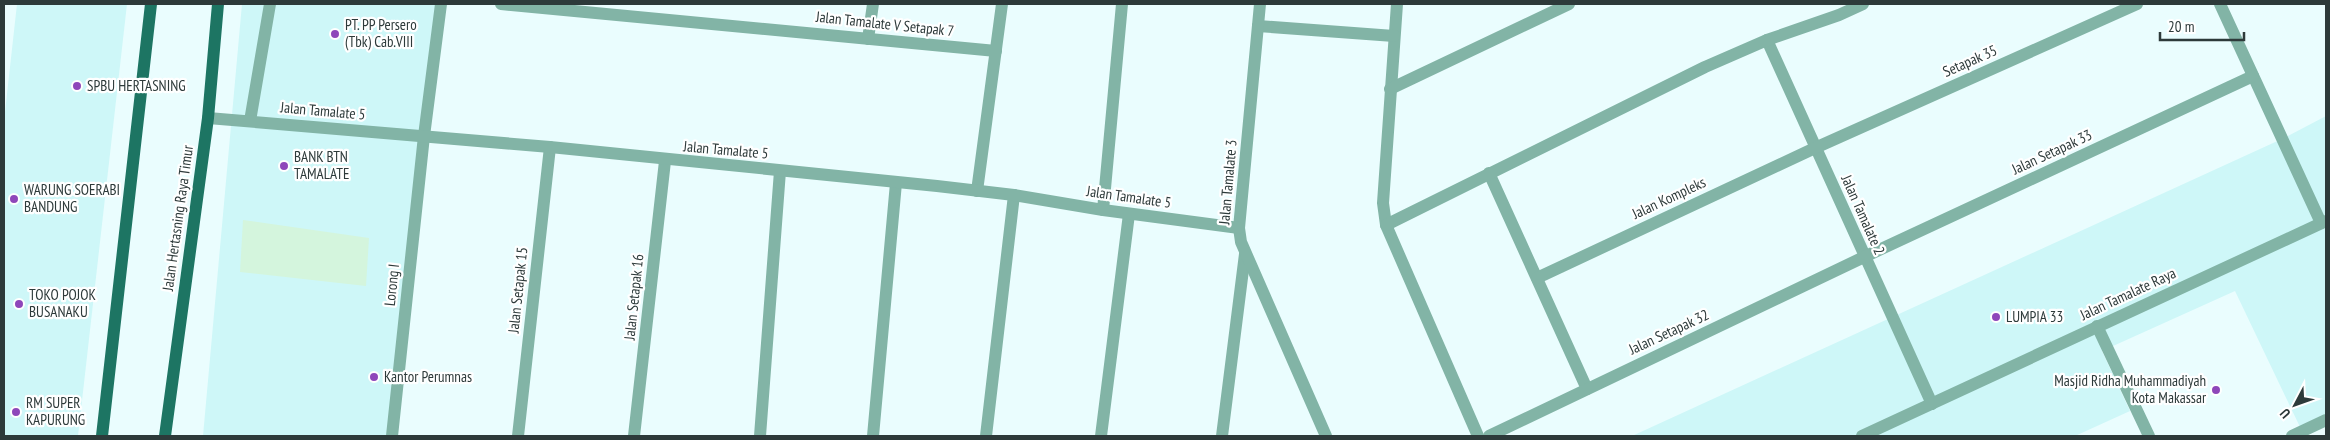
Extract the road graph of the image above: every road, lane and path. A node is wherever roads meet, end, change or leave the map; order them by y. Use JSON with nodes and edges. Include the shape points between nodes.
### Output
{"nodes":[{"id":1,"x":150,"y":4,"type":"edge"},
{"id":2,"x":218,"y":4,"type":"edge"},
{"id":3,"x":270,"y":4,"type":"edge"},
{"id":4,"x":441,"y":4,"type":"edge"},
{"id":5,"x":501,"y":4,"type":"edge"},
{"id":6,"x":873,"y":4,"type":"edge"},
{"id":7,"x":1002,"y":4,"type":"edge"},
{"id":8,"x":1122,"y":4,"type":"edge"},
{"id":9,"x":1260,"y":4,"type":"edge"},
{"id":10,"x":1397,"y":4,"type":"edge"},
{"id":11,"x":1569,"y":4,"type":"edge"},
{"id":12,"x":1863,"y":4,"type":"edge"},
{"id":13,"x":2137,"y":4,"type":"edge"},
{"id":14,"x":2220,"y":4,"type":"edge"},
{"id":15,"x":1836,"y":9,"type":"edge"},
{"id":16,"x":1258,"y":26,"type":"junction"},
{"id":17,"x":1394,"y":36,"type":"junction"},
{"id":18,"x":868,"y":39,"type":"junction"},
{"id":19,"x":1767,"y":40,"type":"junction"},
{"id":20,"x":996,"y":52,"type":"junction"},
{"id":21,"x":2253,"y":76,"type":"junction"},
{"id":22,"x":1390,"y":89,"type":"junction"},
{"id":23,"x":208,"y":118,"type":"junction"},
{"id":24,"x":250,"y":122,"type":"junction"},
{"id":25,"x":424,"y":136,"type":"junction"},
{"id":26,"x":550,"y":147,"type":"junction"},
{"id":27,"x":1815,"y":148,"type":"junction"},
{"id":28,"x":665,"y":160,"type":"junction"},
{"id":29,"x":780,"y":171,"type":"junction"},
{"id":30,"x":1489,"y":173,"type":"junction"},
{"id":31,"x":896,"y":183,"type":"junction"},
{"id":32,"x":977,"y":191,"type":"junction"},
{"id":33,"x":1014,"y":195,"type":"junction"},
{"id":34,"x":1103,"y":210,"type":"junction"},
{"id":35,"x":1129,"y":214,"type":"junction"},
{"id":36,"x":2324,"y":222,"type":"edge"},
{"id":37,"x":1386,"y":225,"type":"junction"},
{"id":38,"x":1239,"y":228,"type":"junction"},
{"id":39,"x":1245,"y":254,"type":"junction"},
{"id":40,"x":1864,"y":257,"type":"junction"},
{"id":41,"x":1537,"y":278,"type":"junction"},
{"id":42,"x":2097,"y":326,"type":"junction"},
{"id":43,"x":1587,"y":389,"type":"junction"},
{"id":44,"x":1932,"y":404,"type":"junction"},
{"id":45,"x":2326,"y":420,"type":"edge"},
{"id":46,"x":2296,"y":435,"type":"edge"},
{"id":47,"x":102,"y":436,"type":"edge"},
{"id":48,"x":165,"y":436,"type":"edge"},
{"id":49,"x":392,"y":436,"type":"edge"},
{"id":50,"x":518,"y":436,"type":"edge"},
{"id":51,"x":634,"y":436,"type":"edge"},
{"id":52,"x":760,"y":436,"type":"edge"},
{"id":53,"x":873,"y":436,"type":"edge"},
{"id":54,"x":986,"y":436,"type":"edge"},
{"id":55,"x":1101,"y":436,"type":"edge"},
{"id":56,"x":1222,"y":436,"type":"edge"},
{"id":57,"x":1326,"y":436,"type":"edge"},
{"id":58,"x":1478,"y":436,"type":"edge"},
{"id":59,"x":1489,"y":436,"type":"edge"},
{"id":60,"x":1862,"y":436,"type":"edge"},
{"id":61,"x":2149,"y":436,"type":"edge"}],
"edges":[{"from":1,"to":47,"type":"main road"},
{"from":2,"to":23,"type":"main road","name":"Jalan Hertasning Raya Timur"},
{"from":3,"to":24,"type":"street"},
{"from":4,"to":25,"type":"street","name":"Lorong I"},
{"from":5,"to":18,"type":"street","name":"Jalan Tamalate V Setapak 7"},
{"from":6,"to":18,"type":"street"},
{"from":7,"to":20,"type":"street"},
{"from":8,"to":34,"type":"street"},
{"from":9,"to":16,"type":"street","name":"Jalan Tamalate 3"},
{"from":10,"to":17,"type":"street"},
{"from":11,"to":22,"type":"street"},
{"from":12,"to":15,"type":"street"},
{"from":13,"to":27,"type":"street","name":"Setapak 35"},
{"from":14,"to":21,"type":"street"},
{"from":15,"to":19,"type":"street"},
{"from":16,"to":17,"type":"street"},
{"from":16,"to":38,"type":"street","name":"Jalan Tamalate 3"},
{"from":17,"to":22,"type":"street"},
{"from":18,"to":20,"type":"street","name":"Jalan Tamalate V Setapak 7"},
{"from":19,"to":27,"type":"street","name":"Jalan Tamalate 2"},
{"from":19,"to":30,"type":"street","via":[[1624,105]]},
{"from":20,"to":32,"type":"street"},
{"from":21,"to":36,"type":"street"},
{"from":21,"to":40,"type":"street","name":"Jalan Setapak 33"},
{"from":22,"to":37,"type":"street","via":[[1383,203]]},
{"from":23,"to":24,"type":"street","name":"Jalan Tamalate 5"},
{"from":23,"to":48,"type":"main road","name":"Jalan Hertasning Raya Timur"},
{"from":24,"to":25,"type":"street","name":"Jalan Tamalate 5"},
{"from":25,"to":26,"type":"street","name":"Jalan Tamalate 5"},
{"from":25,"to":49,"type":"street","name":"Lorong I"},
{"from":26,"to":28,"type":"street","name":"Jalan Tamalate 5"},
{"from":26,"to":50,"type":"street","name":"Jalan Setapak 15"},
{"from":27,"to":40,"type":"street","name":"Jalan Tamalate 2"},
{"from":27,"to":41,"type":"street","name":"Jalan Kompleks"},
{"from":28,"to":29,"type":"street","name":"Jalan Tamalate 5"},
{"from":28,"to":51,"type":"street","name":"Jalan Setapak 16"},
{"from":29,"to":31,"type":"street","name":"Jalan Tamalate 5"},
{"from":29,"to":52,"type":"street"},
{"from":30,"to":37,"type":"street"},
{"from":30,"to":41,"type":"street"},
{"from":31,"to":32,"type":"street","name":"Jalan Tamalate 5"},
{"from":31,"to":53,"type":"street"},
{"from":32,"to":33,"type":"street","name":"Jalan Tamalate 5"},
{"from":33,"to":34,"type":"street","name":"Jalan Tamalate 5"},
{"from":33,"to":54,"type":"street"},
{"from":34,"to":35,"type":"street","name":"Jalan Tamalate 5"},
{"from":35,"to":38,"type":"street","name":"Jalan Tamalate 5"},
{"from":35,"to":55,"type":"street"},
{"from":36,"to":42,"type":"street","name":"Jalan Tamalate Raya"},
{"from":37,"to":58,"type":"street"},
{"from":38,"to":39,"type":"street","name":"Jalan Tamalate 3"},
{"from":39,"to":56,"type":"street"},
{"from":39,"to":57,"type":"street","name":"Jalan Tamalate 3"},
{"from":40,"to":43,"type":"street","name":"Jalan Setapak 32"},
{"from":40,"to":44,"type":"street","name":"Jalan Tamalate 2"},
{"from":41,"to":43,"type":"street"},
{"from":42,"to":44,"type":"street","name":"Jalan Tamalate Raya"},
{"from":42,"to":61,"type":"street"},
{"from":43,"to":59,"type":"street","name":"Jalan Setapak 32"},
{"from":44,"to":60,"type":"street","name":"Jalan Tamalate Raya"},
{"from":45,"to":46,"type":"street"}]}
